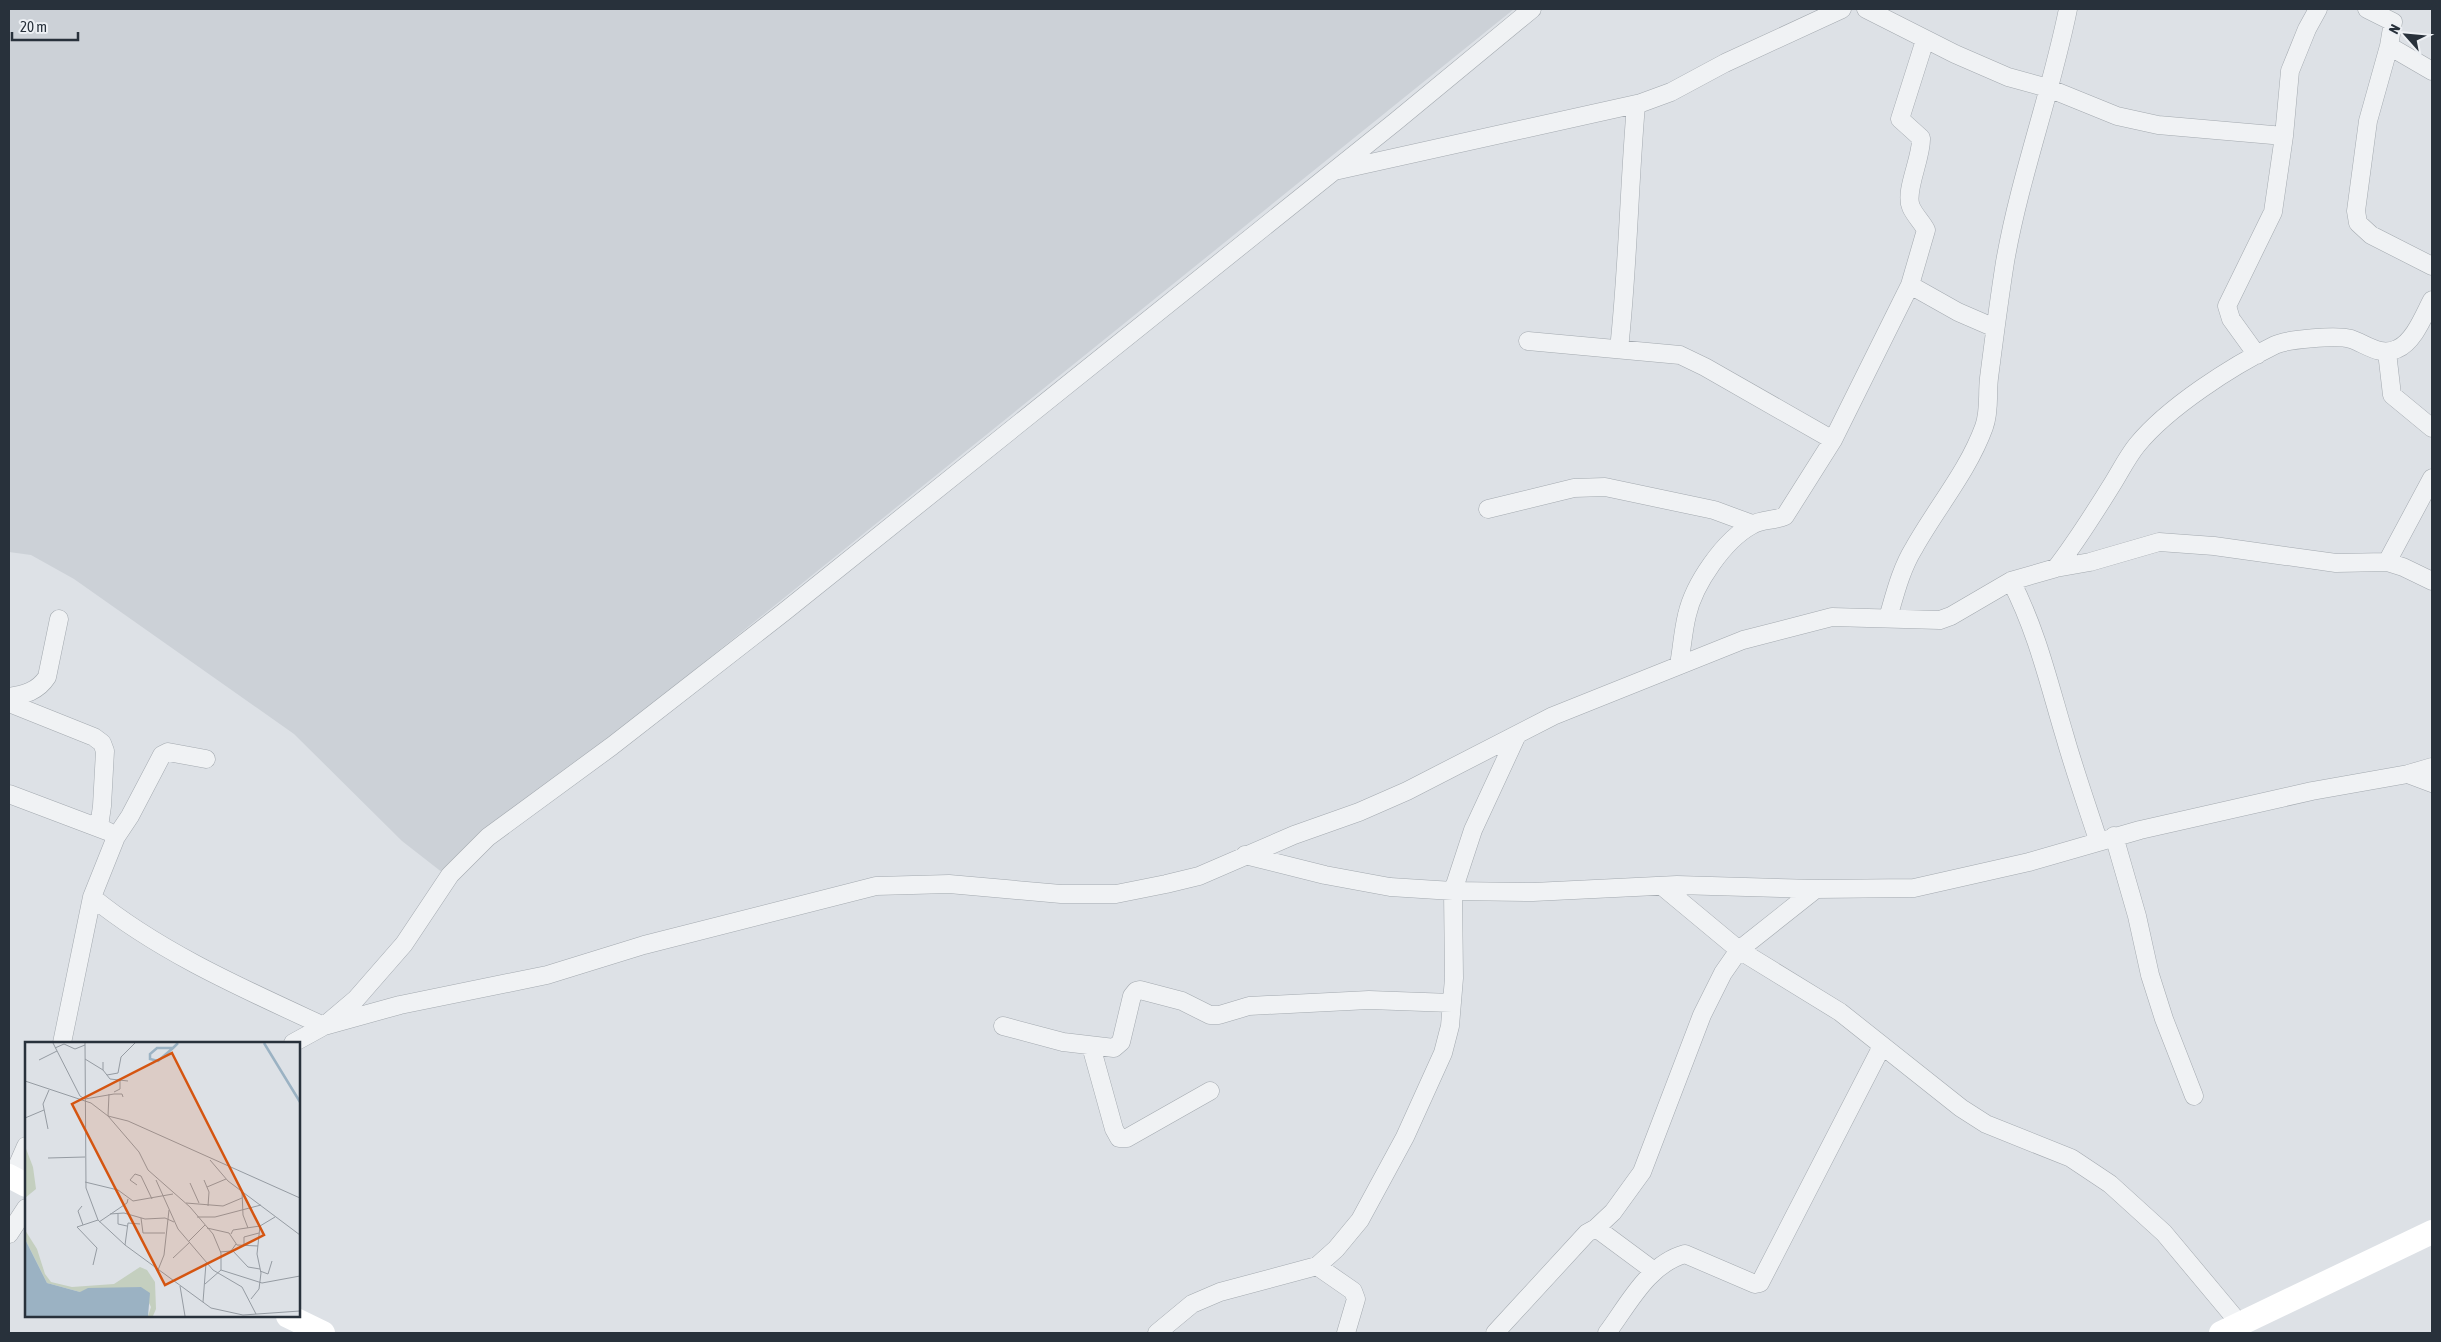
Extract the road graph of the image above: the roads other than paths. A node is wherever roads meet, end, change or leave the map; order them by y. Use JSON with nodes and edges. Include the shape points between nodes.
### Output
{"nodes":[{"id":1,"x":1532,"y":9,"type":"edge"},
{"id":2,"x":1842,"y":9,"type":"edge"},
{"id":3,"x":1866,"y":9,"type":"edge"},
{"id":4,"x":2068,"y":9,"type":"edge"},
{"id":5,"x":2318,"y":9,"type":"edge"},
{"id":6,"x":2367,"y":9,"type":"edge"},
{"id":7,"x":1925,"y":40,"type":"junction"},
{"id":8,"x":2389,"y":46,"type":"junction"},
{"id":9,"x":2432,"y":72,"type":"edge"},
{"id":10,"x":2048,"y":88,"type":"junction"},
{"id":11,"x":1636,"y":105,"type":"junction"},
{"id":12,"x":2284,"y":136,"type":"junction"},
{"id":13,"x":1333,"y":172,"type":"junction"},
{"id":14,"x":2432,"y":266,"type":"edge"},
{"id":15,"x":1910,"y":285,"type":"junction"},
{"id":16,"x":2432,"y":300,"type":"edge"},
{"id":17,"x":1995,"y":328,"type":"junction"},
{"id":18,"x":1528,"y":341,"type":"dead end"},
{"id":19,"x":1619,"y":349,"type":"junction"},
{"id":20,"x":2387,"y":352,"type":"junction"},
{"id":21,"x":2257,"y":355,"type":"junction"},
{"id":22,"x":2432,"y":428,"type":"edge"},
{"id":23,"x":1833,"y":440,"type":"junction"},
{"id":24,"x":2432,"y":478,"type":"edge"},
{"id":25,"x":1488,"y":509,"type":"dead end"},
{"id":26,"x":1752,"y":524,"type":"junction"},
{"id":27,"x":2387,"y":562,"type":"junction"},
{"id":28,"x":2056,"y":568,"type":"junction"},
{"id":29,"x":2011,"y":581,"type":"junction"},
{"id":30,"x":2432,"y":581,"type":"edge"},
{"id":31,"x":1888,"y":618,"type":"junction"},
{"id":32,"x":59,"y":620,"type":"dead end"},
{"id":33,"x":1679,"y":665,"type":"junction"},
{"id":34,"x":9,"y":697,"type":"edge"},
{"id":35,"x":9,"y":703,"type":"edge"},
{"id":36,"x":1518,"y":735,"type":"junction"},
{"id":37,"x":206,"y":759,"type":"dead end"},
{"id":38,"x":2432,"y":767,"type":"edge"},
{"id":39,"x":2408,"y":774,"type":"junction"},
{"id":40,"x":2432,"y":784,"type":"edge"},
{"id":41,"x":9,"y":794,"type":"edge"},
{"id":42,"x":98,"y":827,"type":"junction"},
{"id":43,"x":116,"y":836,"type":"junction"},
{"id":44,"x":2106,"y":838,"type":"junction"},
{"id":45,"x":1246,"y":855,"type":"junction"},
{"id":46,"x":1662,"y":886,"type":"junction"},
{"id":47,"x":1816,"y":889,"type":"junction"},
{"id":48,"x":1453,"y":891,"type":"junction"},
{"id":49,"x":92,"y":897,"type":"junction"},
{"id":50,"x":1739,"y":950,"type":"junction"},
{"id":51,"x":1452,"y":1003,"type":"junction"},
{"id":52,"x":324,"y":1026,"type":"junction"},
{"id":53,"x":1004,"y":1026,"type":"dead end"},
{"id":54,"x":62,"y":1042,"type":"edge"},
{"id":55,"x":295,"y":1042,"type":"edge"},
{"id":56,"x":1091,"y":1046,"type":"junction"},
{"id":57,"x":1882,"y":1046,"type":"junction"},
{"id":58,"x":1210,"y":1092,"type":"dead end"},
{"id":59,"x":2194,"y":1096,"type":"dead end"},
{"id":60,"x":25,"y":1149,"type":"edge"},
{"id":61,"x":15,"y":1182,"type":"edge"},
{"id":62,"x":25,"y":1210,"type":"edge"},
{"id":63,"x":1596,"y":1228,"type":"junction"},
{"id":64,"x":2432,"y":1232,"type":"edge"},
{"id":65,"x":9,"y":1234,"type":"edge"},
{"id":66,"x":1317,"y":1266,"type":"junction"},
{"id":67,"x":1654,"y":1271,"type":"junction"},
{"id":68,"x":290,"y":1317,"type":"edge"},
{"id":69,"x":2230,"y":1329,"type":"edge"},
{"id":70,"x":322,"y":1333,"type":"edge"},
{"id":71,"x":1157,"y":1333,"type":"edge"},
{"id":72,"x":1346,"y":1333,"type":"edge"},
{"id":73,"x":1495,"y":1333,"type":"edge"},
{"id":74,"x":1606,"y":1333,"type":"edge"}],
"edges":[{"from":1,"to":13,"type":"street"},
{"from":2,"to":11,"type":"street","via":[[1726,62],[1671,92]]},
{"from":3,"to":7,"type":"street"},
{"from":4,"to":10,"type":"street"},
{"from":5,"to":12,"type":"street","via":[[2292,64]]},
{"from":6,"to":8,"type":"street","via":[[2393,22]]},
{"from":7,"to":10,"type":"street","via":[[2008,77]]},
{"from":7,"to":15,"type":"street","via":[[1900,119],[1921,138],[1909,198],[1926,230]]},
{"from":8,"to":9,"type":"street"},
{"from":8,"to":14,"type":"street","via":[[2368,121],[2356,211],[2358,223],[2371,235]]},
{"from":10,"to":12,"type":"street","via":[[2136,122]]},
{"from":10,"to":17,"type":"street","via":[[2017,202]]},
{"from":11,"to":13,"type":"street"},
{"from":11,"to":19,"type":"street"},
{"from":12,"to":21,"type":"street","via":[[2273,212],[2226,306],[2231,319]]},
{"from":13,"to":52,"type":"street","via":[[784,612],[612,746],[488,837],[450,875],[398,951],[356,999]]},
{"from":15,"to":17,"type":"street"},
{"from":15,"to":23,"type":"street"},
{"from":16,"to":20,"type":"street","via":[[2410,338],[2398,349]]},
{"from":17,"to":31,"type":"street","via":[[1984,426],[1956,483],[1907,561]]},
{"from":18,"to":19,"type":"street"},
{"from":19,"to":23,"type":"street","via":[[1680,356]]},
{"from":20,"to":21,"type":"street","via":[[2345,338],[2278,344]]},
{"from":20,"to":22,"type":"street","via":[[2392,395]]},
{"from":21,"to":28,"type":"street","via":[[2229,370],[2187,400],[2148,433],[2136,446],[2075,544]]},
{"from":23,"to":26,"type":"street","via":[[1785,516]]},
{"from":24,"to":27,"type":"street"},
{"from":25,"to":26,"type":"street","via":[[1574,488],[1605,488],[1714,510]]},
{"from":26,"to":33,"type":"street","via":[[1718,556],[1696,590],[1687,614]]},
{"from":27,"to":28,"type":"street","via":[[2336,563],[2160,542]]},
{"from":27,"to":30,"type":"street"},
{"from":28,"to":29,"type":"street"},
{"from":29,"to":31,"type":"street","via":[[1940,620]]},
{"from":29,"to":44,"type":"street","via":[[2040,648]]},
{"from":31,"to":33,"type":"street","via":[[1832,617],[1800,624],[1743,640]]},
{"from":32,"to":34,"type":"street","via":[[47,677],[33,690]]},
{"from":33,"to":36,"type":"street","via":[[1597,697]]},
{"from":35,"to":42,"type":"street","via":[[102,743],[105,751]]},
{"from":36,"to":45,"type":"street","via":[[1407,791]]},
{"from":36,"to":48,"type":"street","via":[[1473,830]]},
{"from":37,"to":43,"type":"street","via":[[168,752],[162,755]]},
{"from":38,"to":39,"type":"street"},
{"from":39,"to":40,"type":"street"},
{"from":39,"to":44,"type":"street","via":[[2312,791]]},
{"from":41,"to":42,"type":"street"},
{"from":42,"to":43,"type":"street"},
{"from":43,"to":49,"type":"street"},
{"from":44,"to":47,"type":"street","via":[[2029,862],[1939,884],[1887,890]]},
{"from":44,"to":59,"type":"street","via":[[2156,993]]},
{"from":45,"to":48,"type":"street","via":[[1390,887]]},
{"from":45,"to":52,"type":"street","via":[[1199,876],[1116,894],[1061,894],[949,884],[876,886],[644,945],[547,975],[400,1005]]},
{"from":46,"to":47,"type":"street"},
{"from":46,"to":48,"type":"street","via":[[1533,892]]},
{"from":46,"to":50,"type":"street"},
{"from":47,"to":50,"type":"street"},
{"from":48,"to":51,"type":"street"},
{"from":49,"to":52,"type":"street","via":[[145,936],[231,983]]},
{"from":49,"to":54,"type":"street"},
{"from":50,"to":57,"type":"street","via":[[1840,1012]]},
{"from":50,"to":63,"type":"street","via":[[1723,973],[1702,1015],[1642,1172],[1613,1212]]},
{"from":51,"to":56,"type":"street","via":[[1369,1000],[1249,1006],[1210,1015],[1182,1001],[1140,990],[1132,996],[1121,1042],[1114,1048]]},
{"from":51,"to":66,"type":"street","via":[[1443,1054],[1383,1181],[1360,1220]]},
{"from":52,"to":55,"type":"street"},
{"from":53,"to":56,"type":"street"},
{"from":56,"to":58,"type":"street","via":[[1119,1138],[1127,1138]]},
{"from":57,"to":67,"type":"street","via":[[1760,1283],[1755,1284],[1685,1254],[1674,1257]]},
{"from":57,"to":69,"type":"street","via":[[1986,1124],[2071,1158],[2110,1184],[2164,1233]]},
{"from":60,"to":61,"type":"street"},
{"from":62,"to":65,"type":"street"},
{"from":63,"to":67,"type":"street"},
{"from":63,"to":73,"type":"street","via":[[1582,1238]]},
{"from":64,"to":69,"type":"main road"},
{"from":66,"to":71,"type":"street","via":[[1220,1292],[1192,1304]]},
{"from":66,"to":72,"type":"street","via":[[1352,1291],[1356,1299]]},
{"from":67,"to":74,"type":"street"},
{"from":68,"to":70,"type":"main road"}]}
